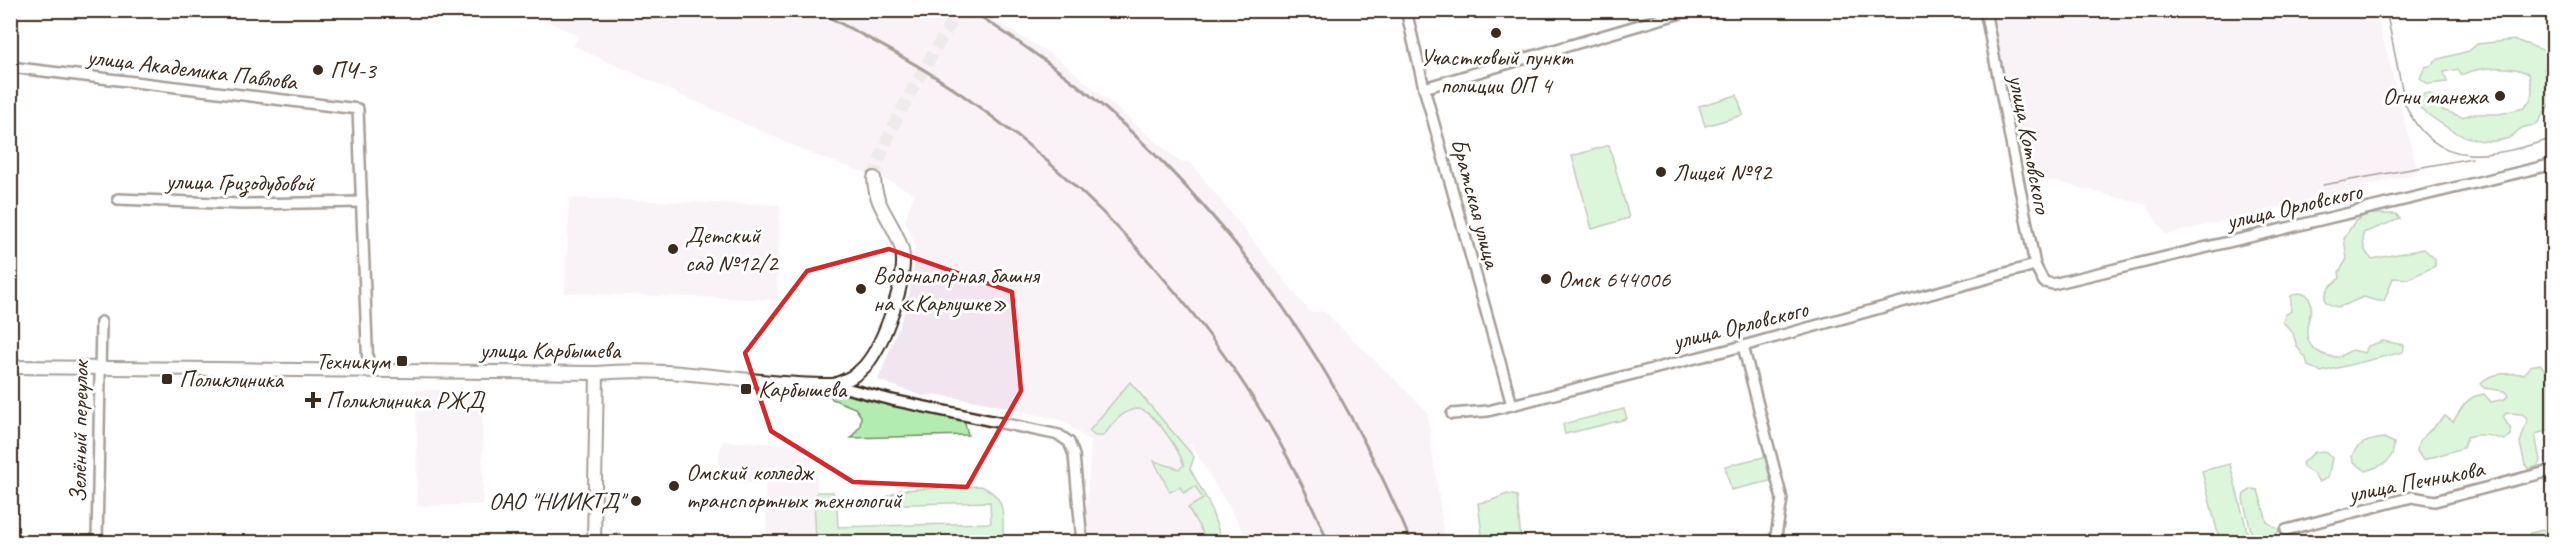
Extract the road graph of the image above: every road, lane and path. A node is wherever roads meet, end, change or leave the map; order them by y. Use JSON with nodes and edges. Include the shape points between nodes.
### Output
{"nodes":[{"id":1,"x":1406,"y":10,"type":"edge"},
{"id":2,"x":1691,"y":10,"type":"edge"},
{"id":3,"x":1984,"y":10,"type":"edge"},
{"id":4,"x":10,"y":67,"type":"edge"},
{"id":5,"x":1424,"y":88,"type":"junction"},
{"id":6,"x":2553,"y":164,"type":"edge"},
{"id":7,"x":874,"y":178,"type":"tunnel mouth"},
{"id":8,"x":118,"y":199,"type":"dead end"},
{"id":9,"x":362,"y":202,"type":"junction"},
{"id":10,"x":2035,"y":265,"type":"junction"},
{"id":11,"x":2044,"y":282,"type":"joint"},
{"id":12,"x":101,"y":322,"type":"dead end"},
{"id":13,"x":1743,"y":346,"type":"junction"},
{"id":14,"x":10,"y":368,"type":"edge"},
{"id":15,"x":100,"y":368,"type":"junction"},
{"id":16,"x":368,"y":371,"type":"junction"},
{"id":17,"x":597,"y":372,"type":"junction"},
{"id":18,"x":834,"y":385,"type":"junction"},
{"id":19,"x":1512,"y":405,"type":"junction"},
{"id":20,"x":1452,"y":414,"type":"dead end"},
{"id":21,"x":2553,"y":470,"type":"edge"},
{"id":22,"x":2286,"y":530,"type":"dead end"},
{"id":23,"x":97,"y":543,"type":"edge"},
{"id":24,"x":594,"y":543,"type":"edge"},
{"id":25,"x":1082,"y":543,"type":"edge"},
{"id":26,"x":1774,"y":543,"type":"edge"}],
"edges":[{"from":1,"to":5,"type":"street","name":"Братская улица"},
{"from":2,"to":5,"type":"street"},
{"from":3,"to":10,"type":"street","name":"улица Котовского"},
{"from":4,"to":9,"type":"street","name":"улица Академика Павлова","via":[[358,109]]},
{"from":5,"to":19,"type":"street","name":"Братская улица"},
{"from":6,"to":11,"type":"street","name":"улица Орловского","via":[[2063,284]]},
{"from":7,"to":18,"type":"main road","via":[[875,194],[901,249],[904,265],[900,291],[866,364],[852,378]]},
{"from":8,"to":9,"type":"street","name":"улица Гризодубовой","via":[[241,204]]},
{"from":9,"to":16,"type":"street","name":"улица Академика Павлова"},
{"from":10,"to":11,"type":"street","name":"улица Котовского"},
{"from":10,"to":13,"type":"street","name":"улица Орловского"},
{"from":12,"to":15,"type":"street","name":"Зелёный переулок"},
{"from":13,"to":19,"type":"street","name":"улица Орловского"},
{"from":13,"to":26,"type":"street","via":[[1782,499]]},
{"from":14,"to":15,"type":"main road","name":"улица Карбышева"},
{"from":15,"to":16,"type":"main road","name":"улица Карбышева"},
{"from":15,"to":23,"type":"street","name":"Зелёный переулок"},
{"from":16,"to":17,"type":"main road","name":"улица Карбышева"},
{"from":17,"to":18,"type":"main road","name":"улица Карбышева","via":[[673,371]]},
{"from":17,"to":24,"type":"main road"},
{"from":18,"to":25,"type":"street","name":"улица Карбышева","via":[[1059,435],[1069,442],[1074,455]]},
{"from":19,"to":20,"type":"street","name":"улица Орловского"},
{"from":21,"to":22,"type":"street","name":"улица Печникова","via":[[2435,501],[2412,498]]}]}
